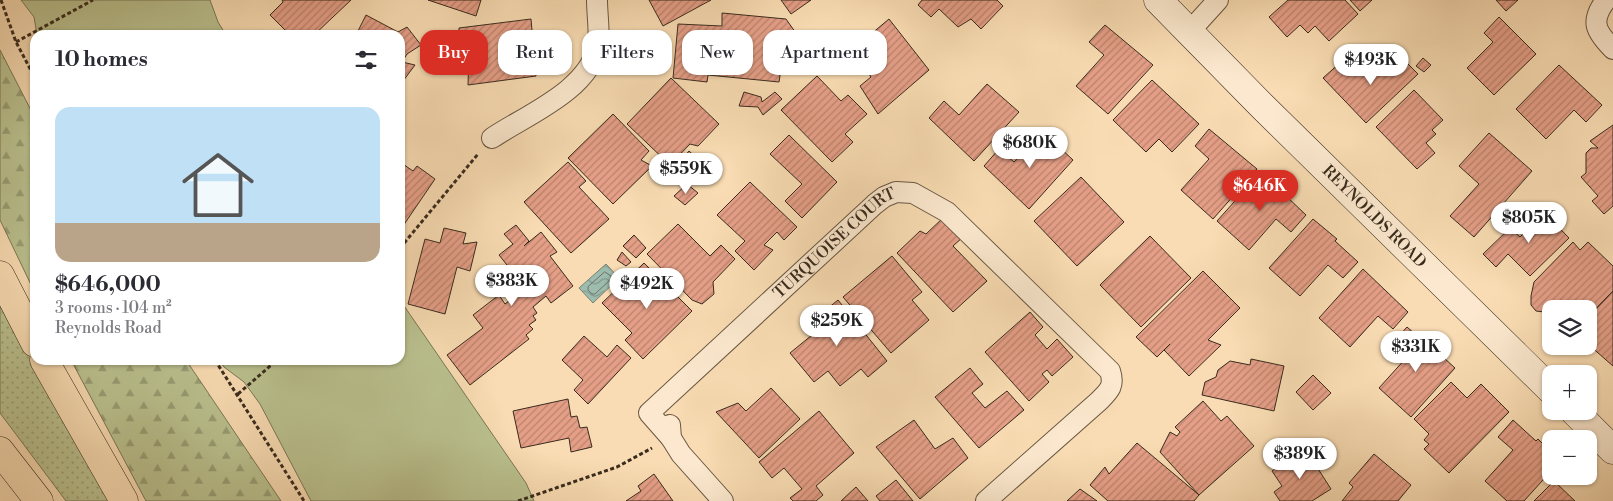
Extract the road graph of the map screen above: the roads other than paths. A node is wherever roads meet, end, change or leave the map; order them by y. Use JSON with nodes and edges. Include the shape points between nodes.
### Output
{"nodes":[{"id":1,"x":597,"y":0,"type":"edge"},
{"id":2,"x":1158,"y":0,"type":"edge"},
{"id":3,"x":1218,"y":0,"type":"edge"},
{"id":4,"x":1606,"y":0,"type":"edge"},
{"id":5,"x":1189,"y":32,"type":"junction"},
{"id":6,"x":1613,"y":48,"type":"edge"},
{"id":7,"x":492,"y":138,"type":"road end"},
{"id":8,"x":0,"y":275,"type":"edge"},
{"id":9,"x":30,"y":333,"type":"edge"},
{"id":10,"x":47,"y":365,"type":"edge"},
{"id":11,"x":1542,"y":381,"type":"edge"},
{"id":12,"x":678,"y":386,"type":"junction"},
{"id":13,"x":1583,"y":420,"type":"edge"},
{"id":14,"x":671,"y":438,"type":"junction"},
{"id":15,"x":0,"y":450,"type":"edge"},
{"id":16,"x":1613,"y":450,"type":"edge"},
{"id":17,"x":39,"y":501,"type":"edge"},
{"id":18,"x":124,"y":501,"type":"edge"},
{"id":19,"x":724,"y":501,"type":"edge"},
{"id":20,"x":986,"y":501,"type":"edge"}],
"edges":[{"from":1,"to":7,"type":"street","via":[[598,45],[594,58],[580,77],[550,104]]},
{"from":2,"to":5,"type":"street","name":"REYNOLDS ROAD"},
{"from":3,"to":5,"type":"street"},
{"from":4,"to":6,"type":"street","via":[[1598,11],[1597,28]]},
{"from":5,"to":11,"type":"street","name":"REYNOLDS ROAD"},
{"from":8,"to":9,"type":"highway"},
{"from":10,"to":18,"type":"highway"},
{"from":12,"to":14,"type":"street","via":[[670,402]]},
{"from":12,"to":14,"type":"street","name":"TURQUOISE COURT","via":[[649,413]]},
{"from":12,"to":20,"type":"street","name":"TURQUOISE COURT","via":[[875,204],[896,192],[913,192],[947,212],[1110,371],[1113,380],[1100,401]]},
{"from":13,"to":16,"type":"street"},
{"from":14,"to":19,"type":"street","via":[[681,454]]},
{"from":15,"to":17,"type":"highway"}]}
